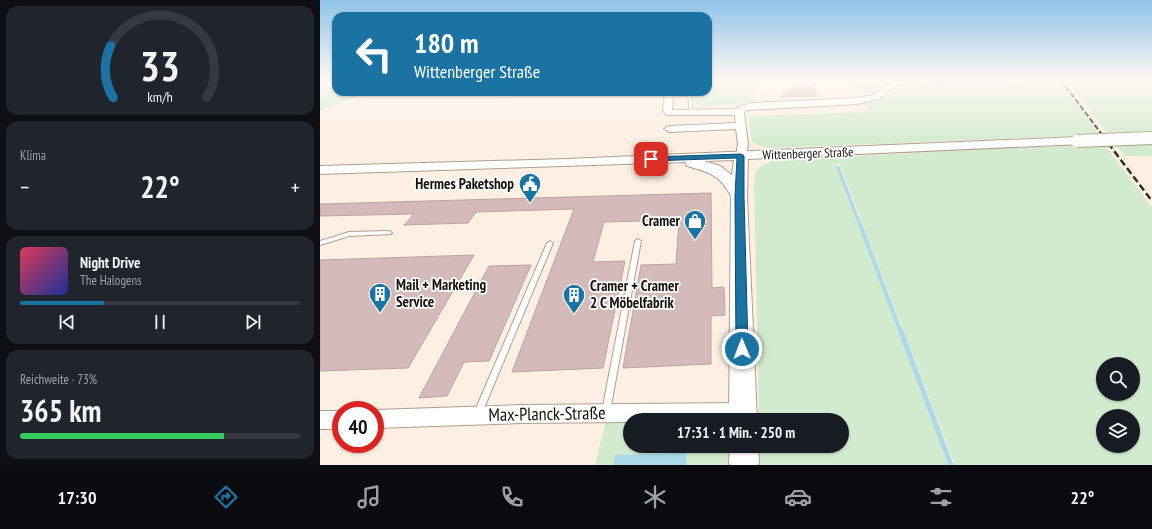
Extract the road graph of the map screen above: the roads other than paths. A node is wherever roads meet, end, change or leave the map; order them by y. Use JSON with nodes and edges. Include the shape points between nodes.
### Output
{"nodes":[{"id":1,"x":668,"y":102,"type":"edge"},
{"id":2,"x":691,"y":102,"type":"edge"},
{"id":3,"x":859,"y":102,"type":"edge"},
{"id":4,"x":739,"y":112,"type":"junction"},
{"id":5,"x":692,"y":113,"type":"junction"},
{"id":6,"x":740,"y":126,"type":"junction"},
{"id":7,"x":669,"y":129,"type":"dead end"},
{"id":8,"x":1152,"y":138,"type":"edge"},
{"id":9,"x":741,"y":156,"type":"junction"},
{"id":10,"x":666,"y":159,"type":"junction"},
{"id":11,"x":320,"y":170,"type":"edge"},
{"id":12,"x":740,"y":196,"type":"junction"},
{"id":13,"x":389,"y":233,"type":"dead end"},
{"id":14,"x":638,"y":241,"type":"dead end"},
{"id":15,"x":320,"y":243,"type":"edge"},
{"id":16,"x":550,"y":243,"type":"dead end"},
{"id":17,"x":606,"y":413,"type":"junction"},
{"id":18,"x":623,"y":413,"type":"edge"},
{"id":19,"x":743,"y":413,"type":"edge"},
{"id":20,"x":477,"y":415,"type":"junction"},
{"id":21,"x":384,"y":419,"type":"edge"},
{"id":22,"x":320,"y":420,"type":"edge"},
{"id":23,"x":332,"y":420,"type":"edge"},
{"id":24,"x":744,"y":453,"type":"edge"},
{"id":25,"x":744,"y":465,"type":"edge"}],
"edges":[{"from":1,"to":5,"type":"street","via":[[667,111]]},
{"from":2,"to":5,"type":"lane"},
{"from":3,"to":4,"type":"street","via":[[752,106]]},
{"from":4,"to":5,"type":"street"},
{"from":4,"to":6,"type":"street"},
{"from":6,"to":7,"type":"street"},
{"from":6,"to":9,"type":"street","via":[[743,144]]},
{"from":8,"to":9,"type":"main road","name":"Wittenberger Straße","bridge":true},
{"from":9,"to":10,"type":"main road","name":"Wittenberger Straße"},
{"from":9,"to":12,"type":"main road"},
{"from":10,"to":11,"type":"main road","name":"Wittenberger Straße"},
{"from":10,"to":12,"type":"main road","via":[[718,170],[734,185]]},
{"from":12,"to":19,"type":"main road"},
{"from":13,"to":15,"type":"lane","via":[[349,234]]},
{"from":14,"to":17,"type":"lane"},
{"from":16,"to":20,"type":"lane"},
{"from":17,"to":18,"type":"street","name":"Max-Planck-Straße"},
{"from":17,"to":20,"type":"street","name":"Max-Planck-Straße"},
{"from":20,"to":21,"type":"street","name":"Max-Planck-Straße"},
{"from":22,"to":23,"type":"street"},
{"from":24,"to":25,"type":"main road"}]}
